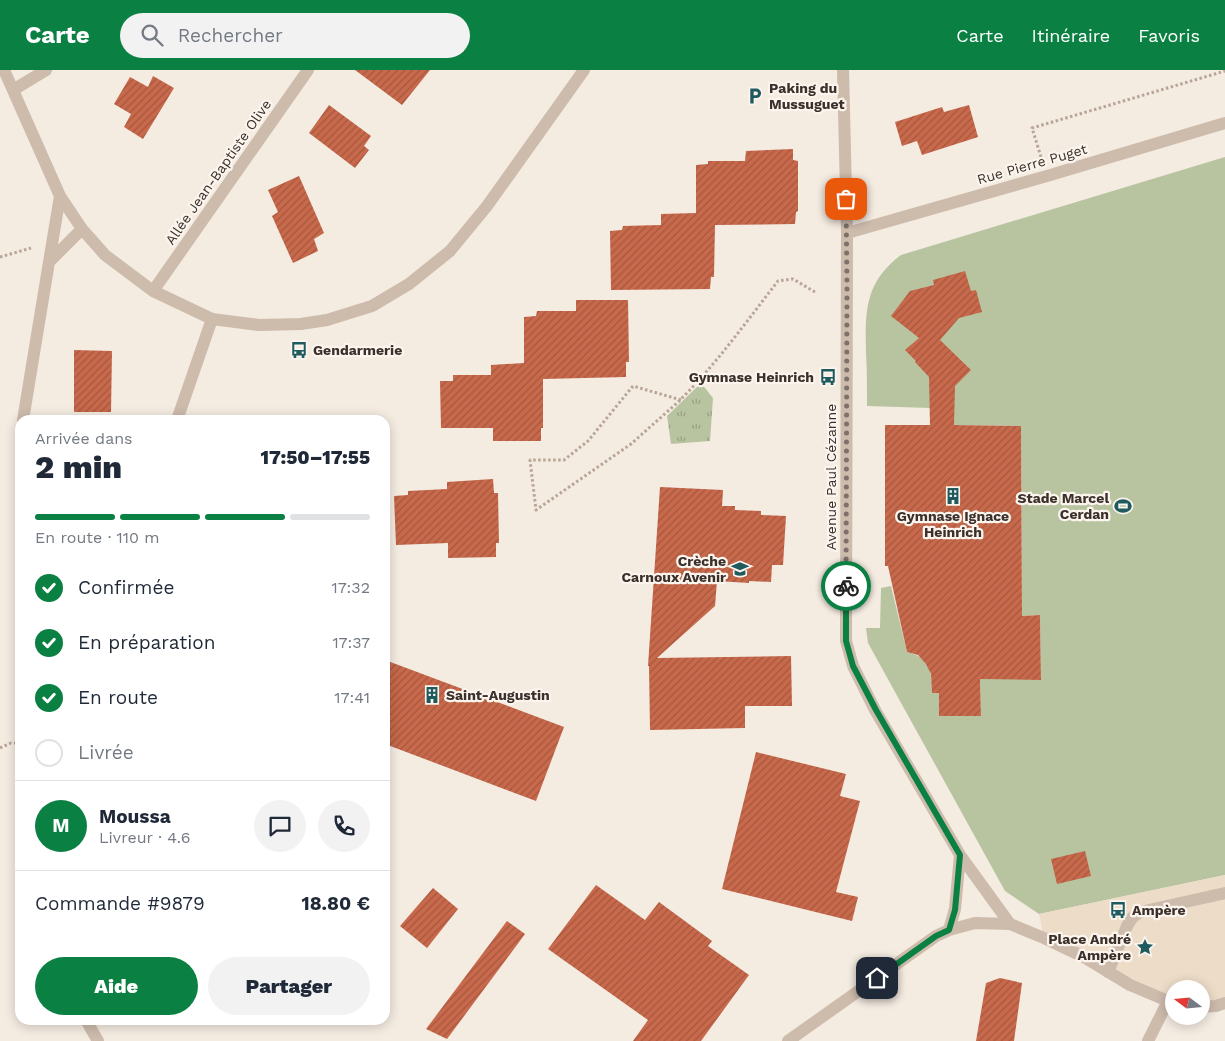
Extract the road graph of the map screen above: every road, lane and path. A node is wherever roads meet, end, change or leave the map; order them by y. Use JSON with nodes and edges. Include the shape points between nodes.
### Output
{"nodes":[{"id":1,"x":4,"y":70,"type":"edge"},
{"id":2,"x":46,"y":70,"type":"edge"},
{"id":3,"x":308,"y":70,"type":"edge"},
{"id":4,"x":584,"y":70,"type":"edge"},
{"id":5,"x":843,"y":70,"type":"edge"},
{"id":6,"x":1225,"y":71,"type":"edge"},
{"id":7,"x":13,"y":90,"type":"junction"},
{"id":8,"x":1225,"y":123,"type":"edge"},
{"id":9,"x":1046,"y":176,"type":"junction"},
{"id":10,"x":60,"y":196,"type":"junction"},
{"id":11,"x":82,"y":229,"type":"junction"},
{"id":12,"x":847,"y":233,"type":"junction"},
{"id":13,"x":52,"y":242,"type":"junction"},
{"id":14,"x":0,"y":257,"type":"edge"},
{"id":15,"x":49,"y":262,"type":"junction"},
{"id":16,"x":153,"y":291,"type":"junction"},
{"id":17,"x":815,"y":292,"type":"dead end"},
{"id":18,"x":212,"y":319,"type":"junction"},
{"id":19,"x":681,"y":400,"type":"junction"},
{"id":20,"x":24,"y":415,"type":"edge"},
{"id":21,"x":179,"y":415,"type":"edge"},
{"id":22,"x":15,"y":743,"type":"edge"},
{"id":23,"x":0,"y":748,"type":"edge"},
{"id":24,"x":960,"y":855,"type":"junction"},
{"id":25,"x":1225,"y":893,"type":"edge"},
{"id":26,"x":1010,"y":924,"type":"junction"},
{"id":27,"x":949,"y":930,"type":"junction"},
{"id":28,"x":1108,"y":972,"type":"junction"},
{"id":29,"x":1165,"y":1000,"type":"edge"},
{"id":30,"x":1225,"y":1003,"type":"edge"},
{"id":31,"x":1210,"y":1006,"type":"edge"},
{"id":32,"x":1165,"y":1012,"type":"edge"},
{"id":33,"x":89,"y":1025,"type":"edge"},
{"id":34,"x":98,"y":1041,"type":"edge"},
{"id":35,"x":788,"y":1041,"type":"edge"},
{"id":36,"x":1148,"y":1041,"type":"edge"}],
"edges":[{"from":1,"to":7,"type":"street"},
{"from":2,"to":7,"type":"street"},
{"from":3,"to":16,"type":"street","name":"Allée Jean-Baptiste Olive"},
{"from":4,"to":18,"type":"street","via":[[450,251],[409,284],[372,306],[327,320],[259,325]]},
{"from":5,"to":12,"type":"street","name":"Avenue Paul Cézanne"},
{"from":6,"to":9,"type":"path","via":[[1032,128]]},
{"from":7,"to":10,"type":"street"},
{"from":8,"to":9,"type":"street","name":"Rue Pierre Puget"},
{"from":9,"to":12,"type":"street","name":"Rue Pierre Puget"},
{"from":10,"to":11,"type":"street"},
{"from":10,"to":13,"type":"street"},
{"from":11,"to":15,"type":"street"},
{"from":11,"to":16,"type":"street","via":[[105,255]]},
{"from":12,"to":24,"type":"street","name":"Avenue Paul Cézanne","via":[[846,641],[853,666],[876,710]]},
{"from":13,"to":14,"type":"path"},
{"from":13,"to":15,"type":"street"},
{"from":15,"to":20,"type":"street"},
{"from":16,"to":18,"type":"street"},
{"from":17,"to":19,"type":"path","via":[[793,279],[778,281],[699,382]]},
{"from":18,"to":21,"type":"street"},
{"from":19,"to":19,"type":"path","via":[[630,444],[536,510],[530,460],[564,460],[588,441],[633,386]]},
{"from":22,"to":23,"type":"path"},
{"from":24,"to":26,"type":"street","name":"Avenue Paul Cézanne"},
{"from":24,"to":27,"type":"street","via":[[955,910]]},
{"from":25,"to":28,"type":"street","via":[[1140,912],[1127,926]]},
{"from":26,"to":27,"type":"street","via":[[975,923]]},
{"from":26,"to":28,"type":"street","via":[[1084,957]]},
{"from":27,"to":35,"type":"street"},
{"from":28,"to":29,"type":"street"},
{"from":30,"to":31,"type":"street"},
{"from":32,"to":36,"type":"street"},
{"from":33,"to":34,"type":"street"}]}
